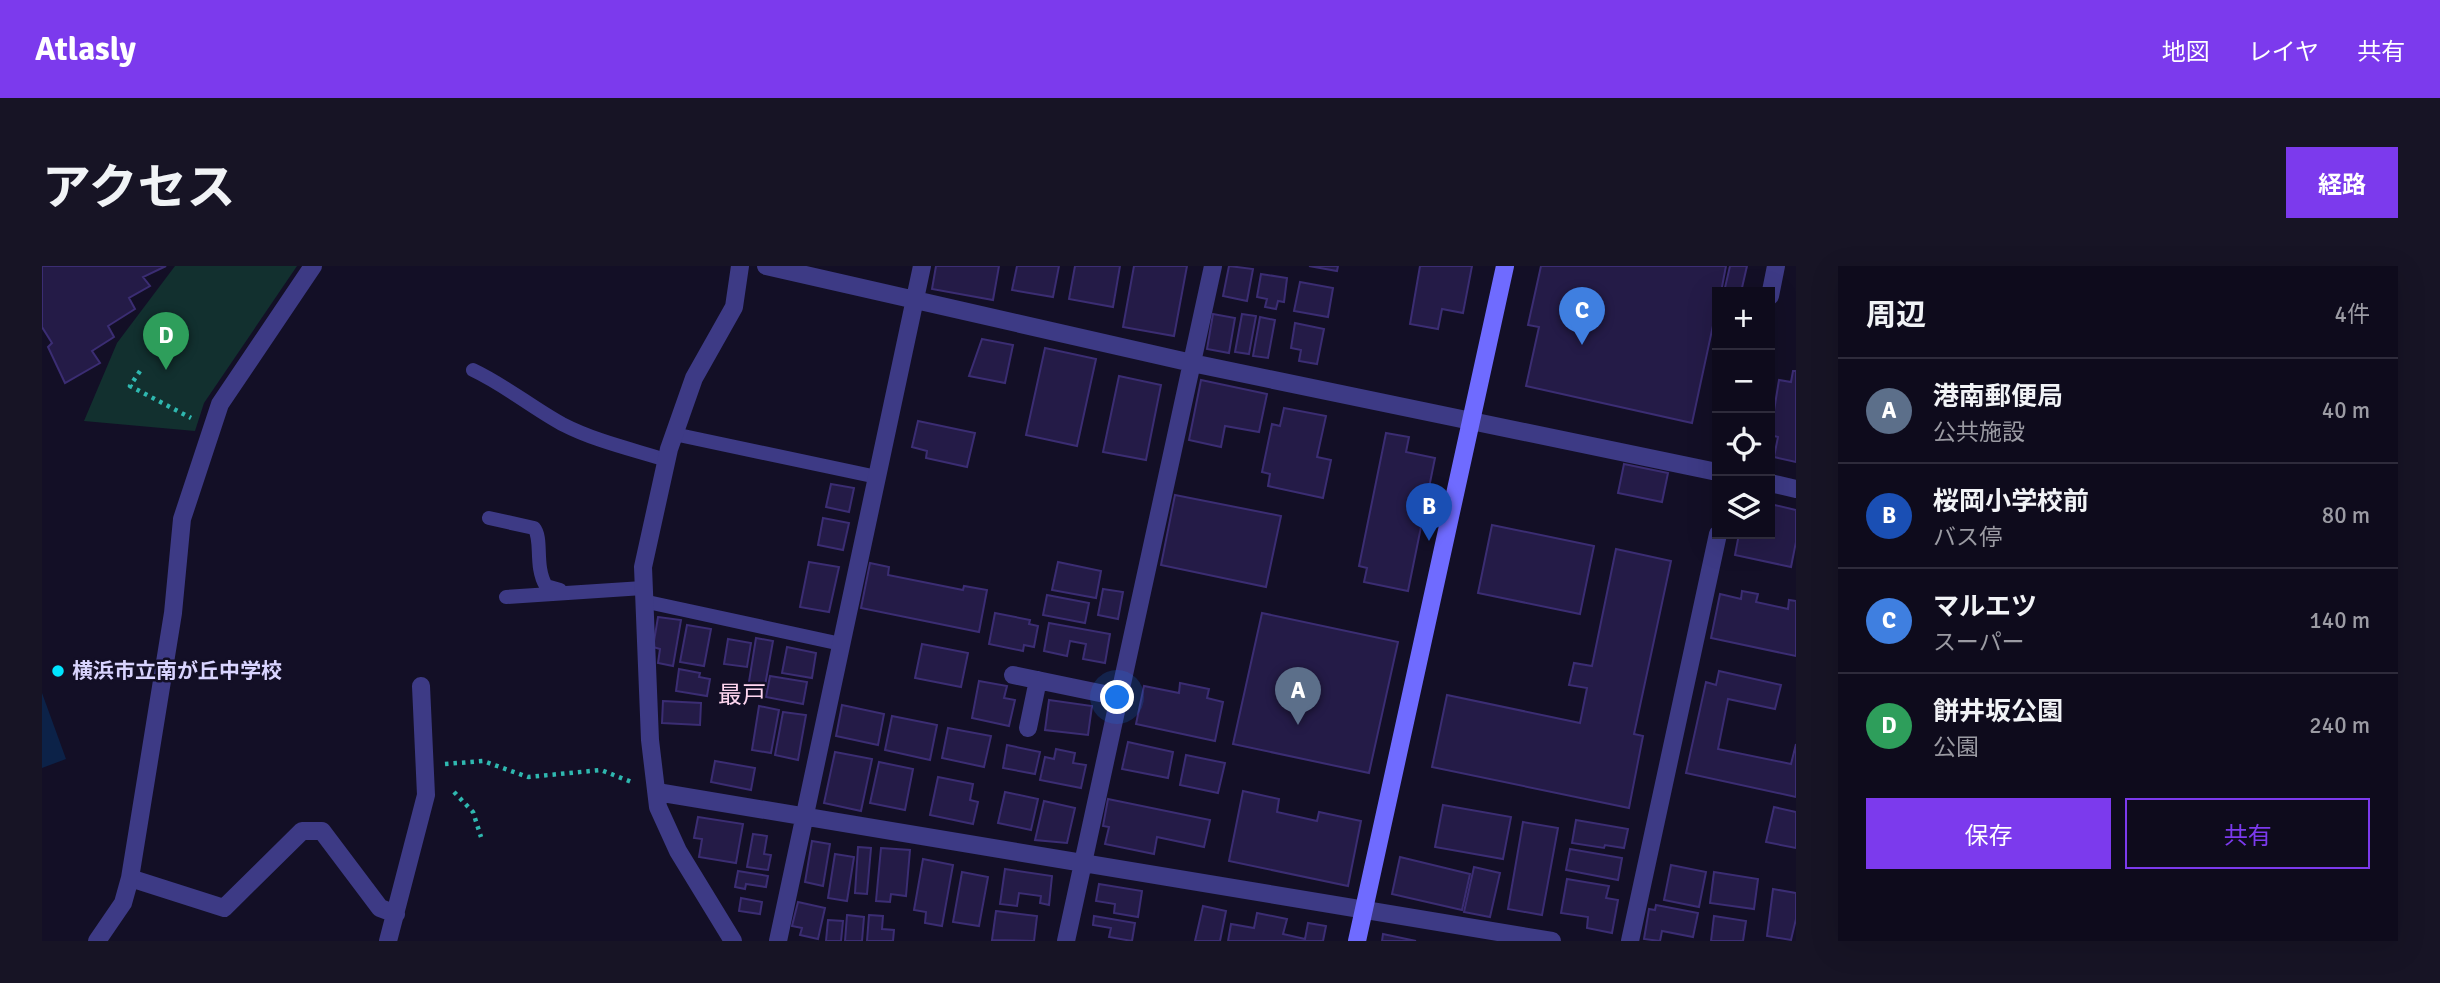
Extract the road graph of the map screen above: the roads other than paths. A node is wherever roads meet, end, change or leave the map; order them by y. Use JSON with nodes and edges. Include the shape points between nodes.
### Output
{"nodes":[{"id":1,"x":313,"y":266,"type":"edge"},
{"id":2,"x":740,"y":266,"type":"edge"},
{"id":3,"x":766,"y":266,"type":"edge"},
{"id":4,"x":922,"y":266,"type":"edge"},
{"id":5,"x":1213,"y":266,"type":"edge"},
{"id":6,"x":1505,"y":266,"type":"edge"},
{"id":7,"x":1776,"y":266,"type":"edge"},
{"id":8,"x":1772,"y":287,"type":"edge"},
{"id":9,"x":914,"y":302,"type":"junction"},
{"id":10,"x":1192,"y":363,"type":"junction"},
{"id":11,"x":473,"y":370,"type":"dead end"},
{"id":12,"x":1471,"y":419,"type":"junction"},
{"id":13,"x":674,"y":434,"type":"junction"},
{"id":14,"x":666,"y":460,"type":"junction"},
{"id":15,"x":1712,"y":471,"type":"edge"},
{"id":16,"x":877,"y":477,"type":"junction"},
{"id":17,"x":1775,"y":485,"type":"edge"},
{"id":18,"x":1796,"y":489,"type":"edge"},
{"id":19,"x":489,"y":518,"type":"dead end"},
{"id":20,"x":1717,"y":539,"type":"edge"},
{"id":21,"x":565,"y":592,"type":"junction"},
{"id":22,"x":643,"y":595,"type":"junction"},
{"id":23,"x":506,"y":597,"type":"dead end"},
{"id":24,"x":841,"y":644,"type":"junction"},
{"id":25,"x":1013,"y":675,"type":"dead end"},
{"id":26,"x":1038,"y":680,"type":"junction"},
{"id":27,"x":421,"y":686,"type":"dead end"},
{"id":28,"x":1119,"y":697,"type":"junction"},
{"id":29,"x":1028,"y":728,"type":"dead end"},
{"id":30,"x":657,"y":792,"type":"junction"},
{"id":31,"x":804,"y":817,"type":"junction"},
{"id":32,"x":1083,"y":864,"type":"junction"},
{"id":33,"x":130,"y":878,"type":"junction"},
{"id":34,"x":1363,"y":911,"type":"junction"},
{"id":35,"x":396,"y":914,"type":"junction"},
{"id":36,"x":97,"y":941,"type":"edge"},
{"id":37,"x":388,"y":941,"type":"edge"},
{"id":38,"x":733,"y":941,"type":"edge"},
{"id":39,"x":778,"y":941,"type":"edge"},
{"id":40,"x":1066,"y":941,"type":"edge"},
{"id":41,"x":1357,"y":941,"type":"edge"},
{"id":42,"x":1552,"y":941,"type":"edge"},
{"id":43,"x":1630,"y":941,"type":"edge"}],
"edges":[{"from":1,"to":33,"type":"street","via":[[220,404],[182,519],[173,613]]},
{"from":2,"to":13,"type":"street","via":[[734,307],[694,378]]},
{"from":3,"to":9,"type":"street"},
{"from":4,"to":9,"type":"street"},
{"from":5,"to":10,"type":"street"},
{"from":6,"to":12,"type":"street"},
{"from":7,"to":8,"type":"street"},
{"from":9,"to":10,"type":"street"},
{"from":9,"to":16,"type":"street"},
{"from":10,"to":12,"type":"street"},
{"from":10,"to":28,"type":"street"},
{"from":11,"to":14,"type":"lane","via":[[592,438]]},
{"from":12,"to":15,"type":"street"},
{"from":12,"to":34,"type":"street"},
{"from":13,"to":14,"type":"street"},
{"from":13,"to":16,"type":"lane"},
{"from":14,"to":22,"type":"street","via":[[643,567]]},
{"from":16,"to":24,"type":"street"},
{"from":17,"to":18,"type":"street"},
{"from":19,"to":21,"type":"lane","via":[[534,528],[541,577],[547,586]]},
{"from":20,"to":43,"type":"street"},
{"from":21,"to":22,"type":"lane"},
{"from":21,"to":23,"type":"lane"},
{"from":22,"to":24,"type":"lane"},
{"from":22,"to":30,"type":"street"},
{"from":24,"to":31,"type":"street"},
{"from":25,"to":26,"type":"street"},
{"from":26,"to":28,"type":"street"},
{"from":26,"to":29,"type":"street"},
{"from":27,"to":35,"type":"street","via":[[426,795]]},
{"from":28,"to":32,"type":"street"},
{"from":30,"to":31,"type":"street"},
{"from":30,"to":38,"type":"street","via":[[678,851]]},
{"from":31,"to":32,"type":"street"},
{"from":31,"to":39,"type":"street"},
{"from":32,"to":34,"type":"street"},
{"from":32,"to":40,"type":"street"},
{"from":33,"to":35,"type":"street","via":[[224,908],[302,831],[323,831],[380,908]]},
{"from":33,"to":36,"type":"street","via":[[122,903]]},
{"from":34,"to":41,"type":"street"},
{"from":34,"to":42,"type":"street"},
{"from":35,"to":37,"type":"street"}]}
